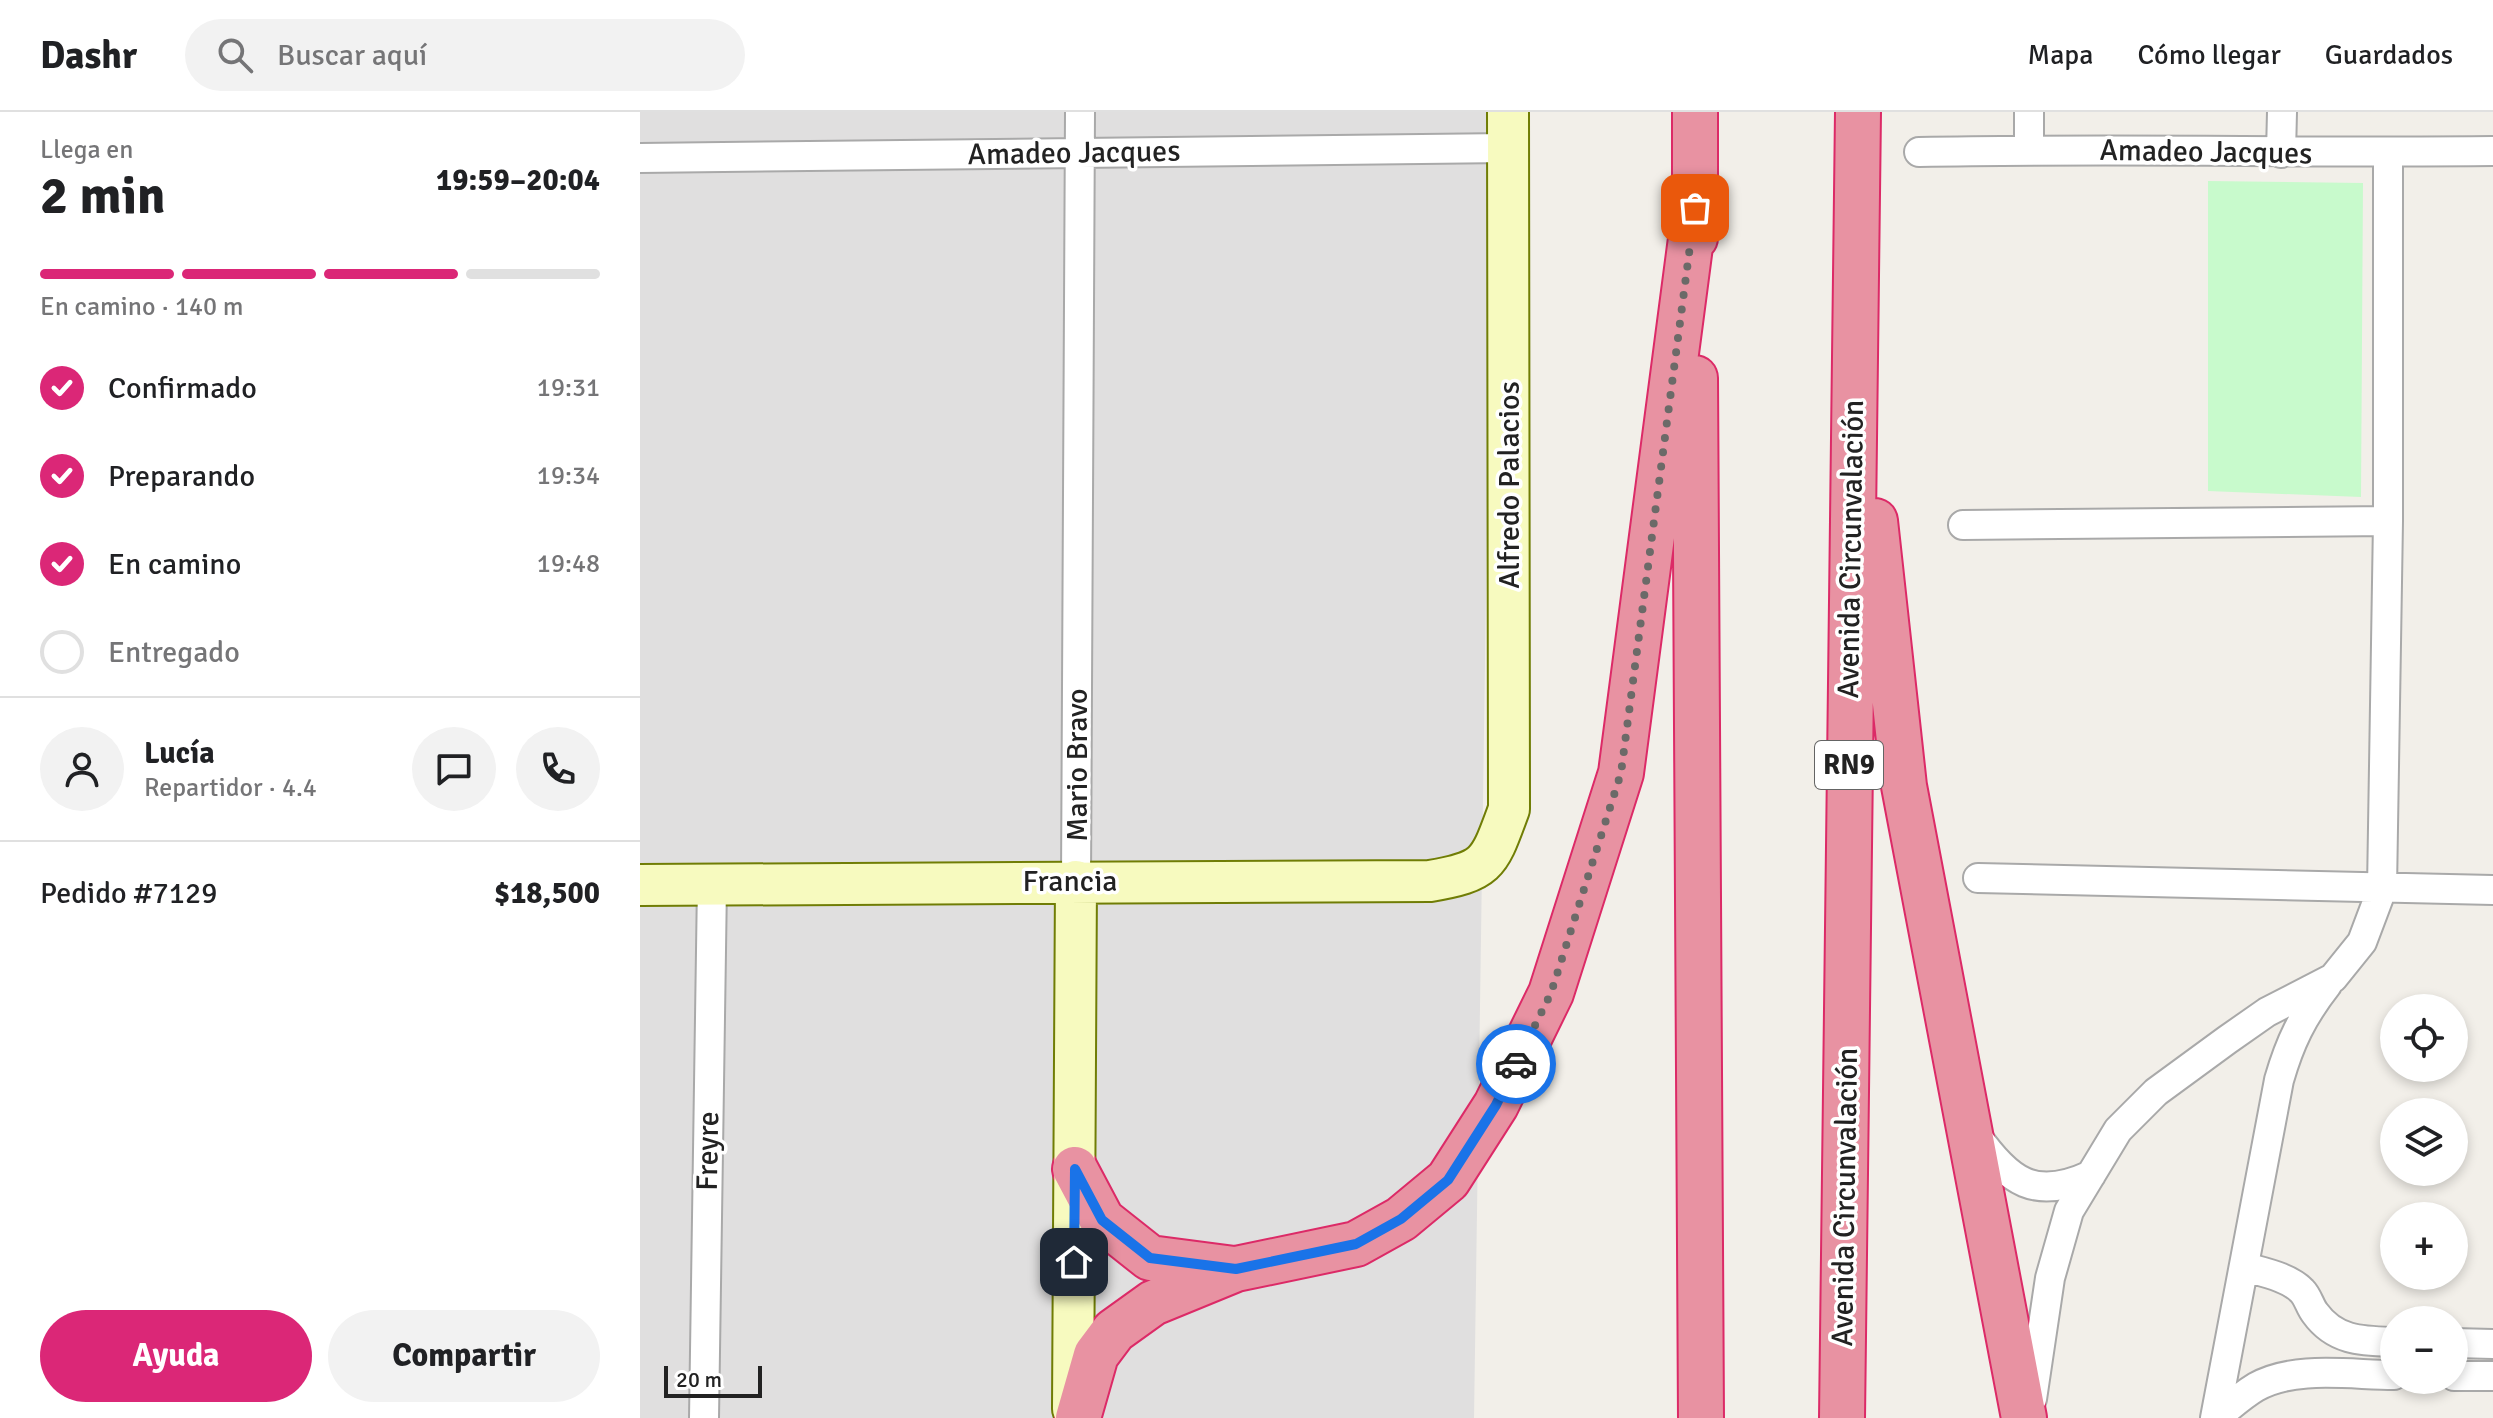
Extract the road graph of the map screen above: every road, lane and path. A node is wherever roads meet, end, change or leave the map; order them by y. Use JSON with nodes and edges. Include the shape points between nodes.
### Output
{"nodes":[{"id":1,"x":1080,"y":112,"type":"edge"},
{"id":2,"x":1695,"y":112,"type":"edge"},
{"id":3,"x":1858,"y":112,"type":"edge"},
{"id":4,"x":2029,"y":112,"type":"edge"},
{"id":5,"x":2282,"y":112,"type":"edge"},
{"id":6,"x":1508,"y":130,"type":"edge"},
{"id":7,"x":2029,"y":150,"type":"junction"},
{"id":8,"x":2493,"y":151,"type":"edge"},
{"id":9,"x":1919,"y":152,"type":"dead end"},
{"id":10,"x":2388,"y":152,"type":"junction"},
{"id":11,"x":1080,"y":153,"type":"junction"},
{"id":12,"x":2281,"y":153,"type":"junction"},
{"id":13,"x":640,"y":158,"type":"edge"},
{"id":14,"x":1695,"y":208,"type":"junction"},
{"id":15,"x":1853,"y":322,"type":"junction"},
{"id":16,"x":2388,"y":521,"type":"junction"},
{"id":17,"x":1963,"y":525,"type":"dead end"},
{"id":18,"x":1492,"y":855,"type":"joint"},
{"id":19,"x":1978,"y":878,"type":"dead end"},
{"id":20,"x":1076,"y":881,"type":"junction"},
{"id":21,"x":712,"y":884,"type":"junction"},
{"id":22,"x":640,"y":885,"type":"edge"},
{"id":23,"x":2382,"y":889,"type":"junction"},
{"id":24,"x":2493,"y":890,"type":"edge"},
{"id":25,"x":2333,"y":978,"type":"junction"},
{"id":26,"x":1968,"y":1124,"type":"junction"},
{"id":27,"x":1075,"y":1169,"type":"junction"},
{"id":28,"x":2091,"y":1175,"type":"junction"},
{"id":29,"x":2245,"y":1267,"type":"junction"},
{"id":30,"x":1236,"y":1269,"type":"junction"},
{"id":31,"x":2380,"y":1341,"type":"edge"},
{"id":32,"x":2468,"y":1343,"type":"edge"},
{"id":33,"x":2493,"y":1344,"type":"edge"},
{"id":34,"x":2380,"y":1375,"type":"edge"},
{"id":35,"x":2468,"y":1376,"type":"edge"},
{"id":36,"x":2493,"y":1376,"type":"edge"},
{"id":37,"x":704,"y":1418,"type":"edge"},
{"id":38,"x":1075,"y":1418,"type":"edge"},
{"id":39,"x":1701,"y":1418,"type":"edge"},
{"id":40,"x":1842,"y":1418,"type":"edge"},
{"id":41,"x":2027,"y":1418,"type":"edge"},
{"id":42,"x":2215,"y":1418,"type":"edge"}],
"edges":[{"from":1,"to":11,"type":"street","name":"Mario Bravo"},
{"from":2,"to":14,"type":"highway"},
{"from":3,"to":15,"type":"highway","name":"Avenida Circunvalación","number":"RN9"},
{"from":4,"to":7,"type":"street"},
{"from":5,"to":12,"type":"street"},
{"from":6,"to":11,"type":"street","name":"Amadeo Jacques"},
{"from":6,"to":18,"type":"street","name":"Alfredo Palacios","via":[[1509,809]]},
{"from":7,"to":9,"type":"street","name":"Amadeo Jacques"},
{"from":7,"to":12,"type":"street","name":"Amadeo Jacques"},
{"from":8,"to":10,"type":"street","name":"Amadeo Jacques"},
{"from":10,"to":12,"type":"street","name":"Amadeo Jacques"},
{"from":10,"to":16,"type":"street"},
{"from":11,"to":13,"type":"street","name":"Amadeo Jacques"},
{"from":11,"to":20,"type":"street","name":"Mario Bravo"},
{"from":14,"to":30,"type":"highway","via":[[1621,773],[1551,993],[1496,1105],[1448,1180],[1401,1219],[1356,1244]]},
{"from":14,"to":39,"type":"highway"},
{"from":15,"to":26,"type":"highway","via":[[1904,786]]},
{"from":15,"to":40,"type":"highway","name":"Avenida Circunvalación","number":"RN9"},
{"from":16,"to":17,"type":"street"},
{"from":16,"to":23,"type":"street"},
{"from":18,"to":20,"type":"street","name":"Francia","via":[[1467,875],[1430,881]]},
{"from":19,"to":23,"type":"street"},
{"from":20,"to":21,"type":"street","name":"Francia"},
{"from":20,"to":27,"type":"street","name":"Mario Bravo"},
{"from":21,"to":22,"type":"street","name":"Francia"},
{"from":21,"to":37,"type":"street","name":"Freyre"},
{"from":23,"to":24,"type":"street"},
{"from":23,"to":25,"type":"street","via":[[2362,942]]},
{"from":25,"to":28,"type":"street","via":[[2267,1012],[2156,1092],[2118,1130]]},
{"from":25,"to":29,"type":"street","via":[[2290,1043]]},
{"from":26,"to":28,"type":"street","via":[[1992,1158],[2025,1182],[2045,1189]]},
{"from":26,"to":41,"type":"highway"},
{"from":27,"to":30,"type":"highway","via":[[1102,1220],[1150,1258]]},
{"from":27,"to":38,"type":"street","name":"Mario Bravo"},
{"from":28,"to":41,"type":"street","via":[[2069,1211],[2050,1278]]},
{"from":29,"to":31,"type":"street","via":[[2301,1290],[2328,1329]]},
{"from":29,"to":42,"type":"street"},
{"from":30,"to":38,"type":"highway","via":[[1153,1303],[1114,1331],[1096,1355]]},
{"from":32,"to":33,"type":"street"},
{"from":34,"to":42,"type":"street","via":[[2280,1378],[2258,1386]]},
{"from":35,"to":36,"type":"street"}]}
